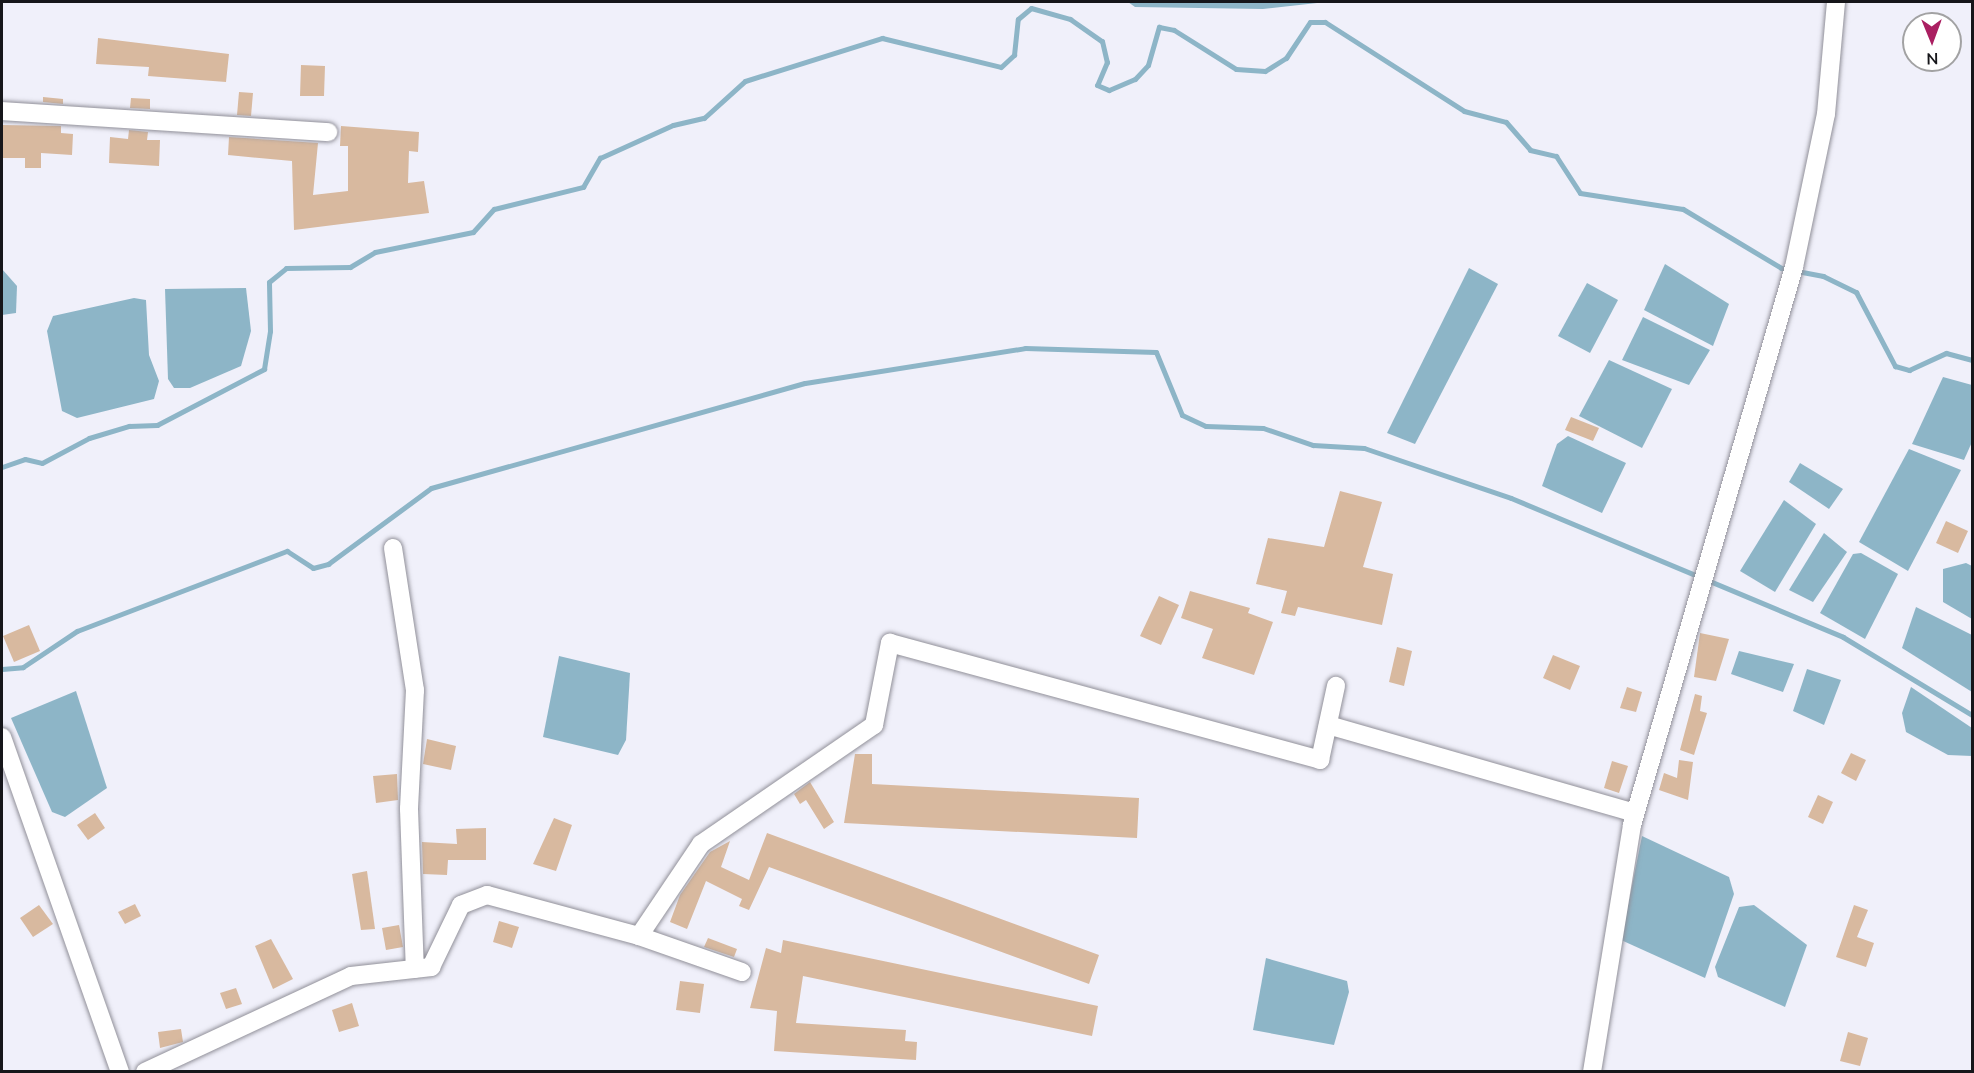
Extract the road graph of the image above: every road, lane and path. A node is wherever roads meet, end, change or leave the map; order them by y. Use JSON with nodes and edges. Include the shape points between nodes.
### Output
{"nodes":[{"id":1,"x":1836,"y":2,"type":"edge"},
{"id":2,"x":2,"y":111,"type":"edge"},
{"id":3,"x":328,"y":132,"type":"dead end"},
{"id":4,"x":393,"y":548,"type":"dead end"},
{"id":5,"x":1336,"y":686,"type":"dead end"},
{"id":6,"x":1328,"y":726,"type":"junction"},
{"id":7,"x":2,"y":737,"type":"edge"},
{"id":8,"x":1635,"y":813,"type":"junction"},
{"id":9,"x":639,"y":936,"type":"junction"},
{"id":10,"x":416,"y":969,"type":"junction"},
{"id":11,"x":742,"y":972,"type":"dead end"},
{"id":12,"x":120,"y":1071,"type":"edge"},
{"id":13,"x":145,"y":1071,"type":"edge"},
{"id":14,"x":1592,"y":1071,"type":"edge"}],
"edges":[{"from":1,"to":8,"type":"street","via":[[1826,114],[1791,273]]},
{"from":2,"to":3,"type":"street"},
{"from":4,"to":10,"type":"street","via":[[415,690],[409,808]]},
{"from":5,"to":6,"type":"street"},
{"from":6,"to":8,"type":"street"},
{"from":6,"to":9,"type":"street","via":[[1320,760],[890,643],[874,725],[701,844]]},
{"from":7,"to":12,"type":"street"},
{"from":8,"to":14,"type":"street"},
{"from":9,"to":10,"type":"street","via":[[487,895],[461,905],[431,967]]},
{"from":9,"to":11,"type":"street"},
{"from":10,"to":13,"type":"street","via":[[351,976]]}]}
